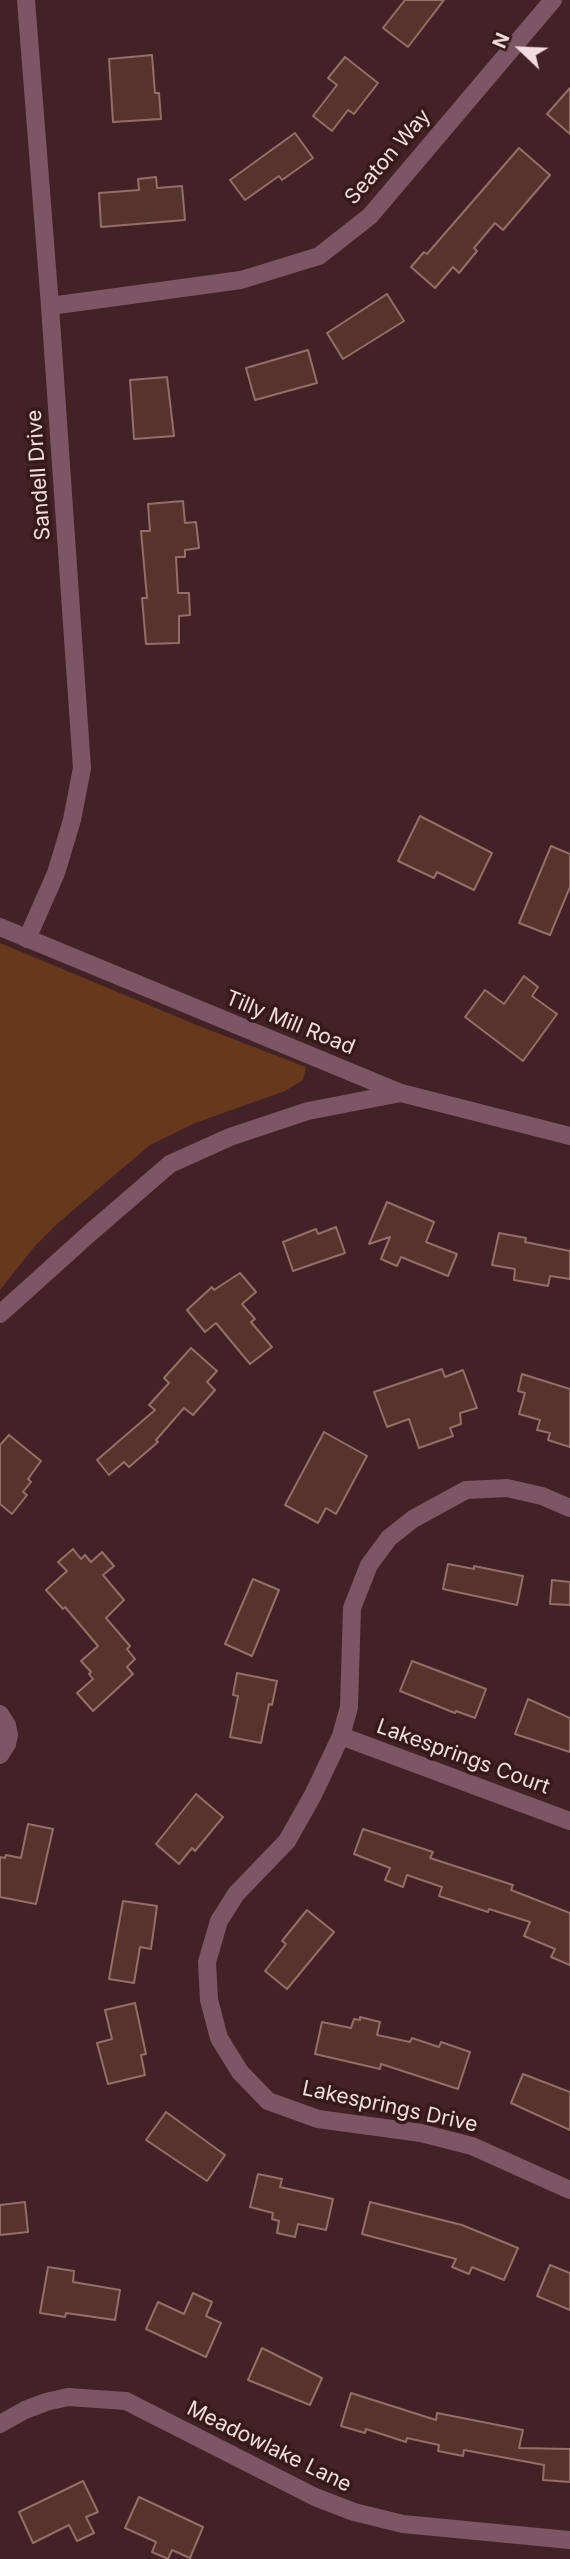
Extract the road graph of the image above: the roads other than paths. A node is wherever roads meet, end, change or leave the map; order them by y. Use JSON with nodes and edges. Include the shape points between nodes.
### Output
{"nodes":[{"id":1,"x":26,"y":0,"type":"edge"},
{"id":2,"x":553,"y":0,"type":"edge"},
{"id":3,"x":50,"y":306,"type":"junction"},
{"id":4,"x":0,"y":927,"type":"edge"},
{"id":5,"x":27,"y":939,"type":"junction"},
{"id":6,"x":401,"y":1093,"type":"junction"},
{"id":7,"x":570,"y":1136,"type":"edge"},
{"id":8,"x":0,"y":1314,"type":"edge"},
{"id":9,"x":570,"y":1508,"type":"edge"},
{"id":10,"x":0,"y":1714,"type":"edge"},
{"id":11,"x":341,"y":1736,"type":"junction"},
{"id":12,"x":0,"y":1755,"type":"edge"},
{"id":13,"x":570,"y":1821,"type":"edge"},
{"id":14,"x":570,"y":2190,"type":"edge"},
{"id":15,"x":0,"y":2424,"type":"edge"},
{"id":16,"x":570,"y":2540,"type":"edge"}],
"edges":[{"from":1,"to":3,"type":"street","name":"Sandell Drive"},
{"from":2,"to":3,"type":"street","name":"Seaton Way","via":[[370,216],[319,256],[241,280]]},
{"from":3,"to":5,"type":"street","name":"Sandell Drive","via":[[82,768],[56,873]]},
{"from":4,"to":5,"type":"street","name":"Tilly Mill Road"},
{"from":5,"to":6,"type":"street","name":"Tilly Mill Road"},
{"from":6,"to":7,"type":"street","name":"Tilly Mill Road"},
{"from":6,"to":8,"type":"street","via":[[308,1111],[230,1137],[170,1164]]},
{"from":9,"to":11,"type":"street","name":"Lakesprings Drive","via":[[507,1488],[466,1490],[389,1538],[369,1565],[352,1608],[349,1706]]},
{"from":10,"to":12,"type":"street","via":[[9,1735]]},
{"from":11,"to":13,"type":"street","name":"Lakesprings Court"},
{"from":11,"to":14,"type":"street","name":"Lakesprings Drive","via":[[287,1840],[236,1894],[219,1921],[207,1962],[209,2000],[219,2038],[240,2071],[268,2101],[318,2119],[421,2133],[472,2146]]},
{"from":15,"to":16,"type":"street","name":"Meadowlake Lane","via":[[25,2410],[68,2397],[126,2401],[315,2497],[354,2512],[403,2524]]}]}
